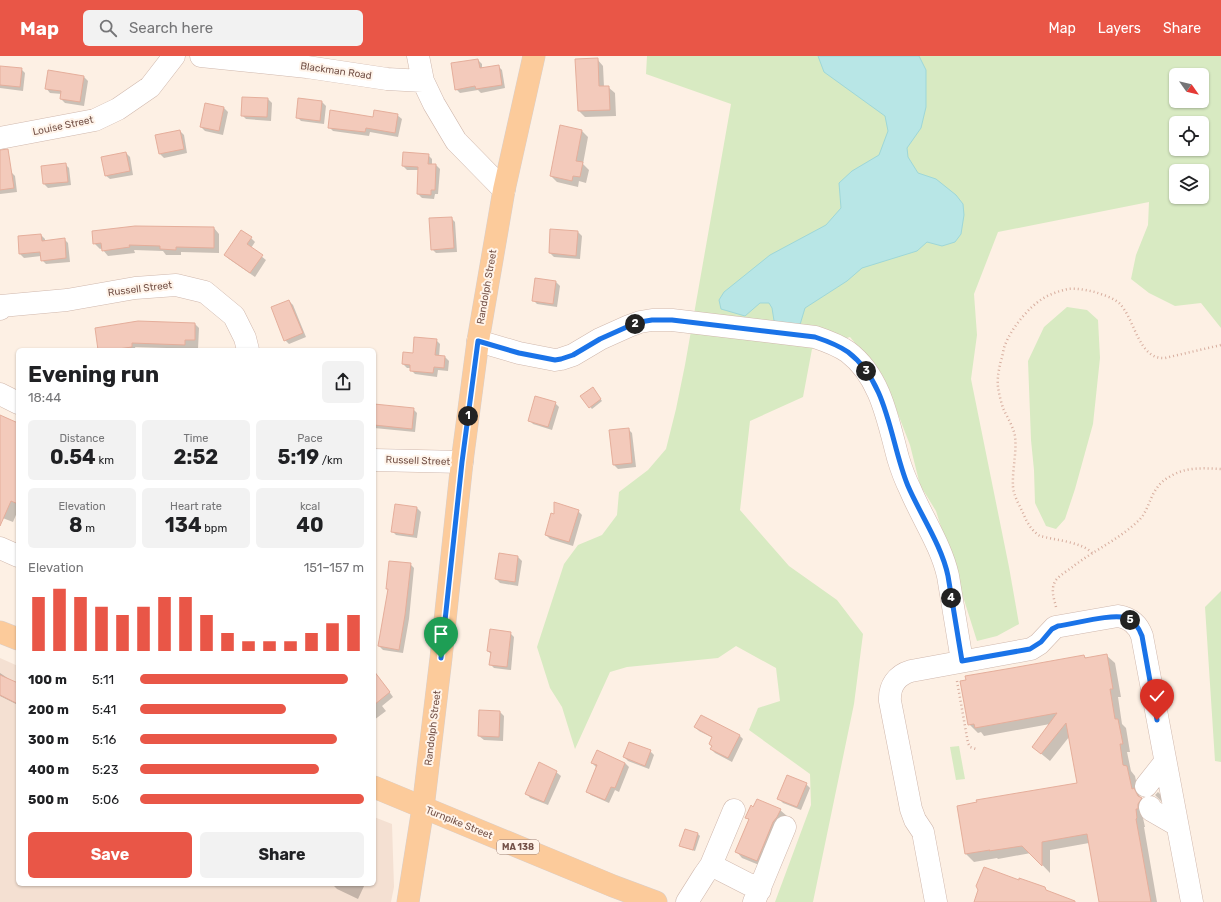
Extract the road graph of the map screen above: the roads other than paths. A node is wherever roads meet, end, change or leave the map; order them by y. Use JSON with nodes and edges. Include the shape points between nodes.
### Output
{"nodes":[{"id":1,"x":174,"y":56,"type":"edge"},
{"id":2,"x":202,"y":56,"type":"edge"},
{"id":3,"x":418,"y":56,"type":"edge"},
{"id":4,"x":534,"y":56,"type":"edge"},
{"id":5,"x":423,"y":81,"type":"junction"},
{"id":6,"x":0,"y":138,"type":"edge"},
{"id":7,"x":504,"y":190,"type":"junction"},
{"id":8,"x":1,"y":308,"type":"edge"},
{"id":9,"x":478,"y":341,"type":"junction"},
{"id":10,"x":248,"y":348,"type":"edge"},
{"id":11,"x":0,"y":394,"type":"edge"},
{"id":12,"x":16,"y":402,"type":"edge"},
{"id":13,"x":376,"y":460,"type":"edge"},
{"id":14,"x":462,"y":462,"type":"junction"},
{"id":15,"x":0,"y":548,"type":"edge"},
{"id":16,"x":16,"y":555,"type":"edge"},
{"id":17,"x":0,"y":632,"type":"edge"},
{"id":18,"x":16,"y":638,"type":"edge"},
{"id":19,"x":960,"y":670,"type":"junction"},
{"id":20,"x":1165,"y":762,"type":"junction"},
{"id":21,"x":1146,"y":786,"type":"dead end"},
{"id":22,"x":376,"y":788,"type":"edge"},
{"id":23,"x":1150,"y":807,"type":"dead end"},
{"id":24,"x":423,"y":808,"type":"junction"},
{"id":25,"x":734,"y":810,"type":"dead end"},
{"id":26,"x":1177,"y":825,"type":"junction"},
{"id":27,"x":785,"y":826,"type":"dead end"},
{"id":28,"x":711,"y":865,"type":"junction"},
{"id":29,"x":934,"y":895,"type":"edge"},
{"id":30,"x":757,"y":896,"type":"edge"},
{"id":31,"x":408,"y":902,"type":"edge"},
{"id":32,"x":656,"y":902,"type":"edge"},
{"id":33,"x":687,"y":902,"type":"edge"},
{"id":34,"x":1192,"y":902,"type":"edge"}],
"edges":[{"from":1,"to":6,"type":"street","name":"Louise Street","via":[[150,87],[118,109],[95,120]]},
{"from":2,"to":5,"type":"street","name":"Blackman Road","via":[[307,67],[387,79]]},
{"from":3,"to":5,"type":"street"},
{"from":4,"to":7,"type":"main road","name":"Randolph Street"},
{"from":5,"to":7,"type":"street","via":[[456,141]]},
{"from":7,"to":9,"type":"main road","name":"Randolph Street"},
{"from":8,"to":10,"type":"street","name":"Russell Street","via":[[135,288],[176,285],[204,292],[234,316]]},
{"from":9,"to":14,"type":"main road","name":"Randolph Street"},
{"from":9,"to":19,"type":"street","via":[[542,358],[561,359],[640,322],[672,320],[815,337],[829,341],[848,352],[877,389],[904,475],[944,563],[948,576]]},
{"from":11,"to":12,"type":"street"},
{"from":13,"to":14,"type":"street","name":"Russell Street"},
{"from":14,"to":24,"type":"main road","name":"Randolph Street"},
{"from":15,"to":16,"type":"street"},
{"from":17,"to":18,"type":"main road"},
{"from":19,"to":20,"type":"street","via":[[1030,649],[1041,642],[1052,629],[1057,616],[1118,616],[1130,620],[1138,626],[1142,636]]},
{"from":19,"to":29,"type":"street","via":[[906,672],[894,681],[889,696],[911,809],[923,832]]},
{"from":20,"to":21,"type":"street"},
{"from":20,"to":26,"type":"street"},
{"from":22,"to":24,"type":"main road","name":"Turnpike Street","number":"MA 138"},
{"from":23,"to":26,"type":"street"},
{"from":24,"to":31,"type":"main road","name":"Randolph Street"},
{"from":24,"to":32,"type":"main road","name":"Turnpike Street","number":"MA 138"},
{"from":25,"to":28,"type":"street"},
{"from":26,"to":34,"type":"street"},
{"from":27,"to":30,"type":"street"},
{"from":28,"to":30,"type":"street"},
{"from":28,"to":33,"type":"street"}]}
